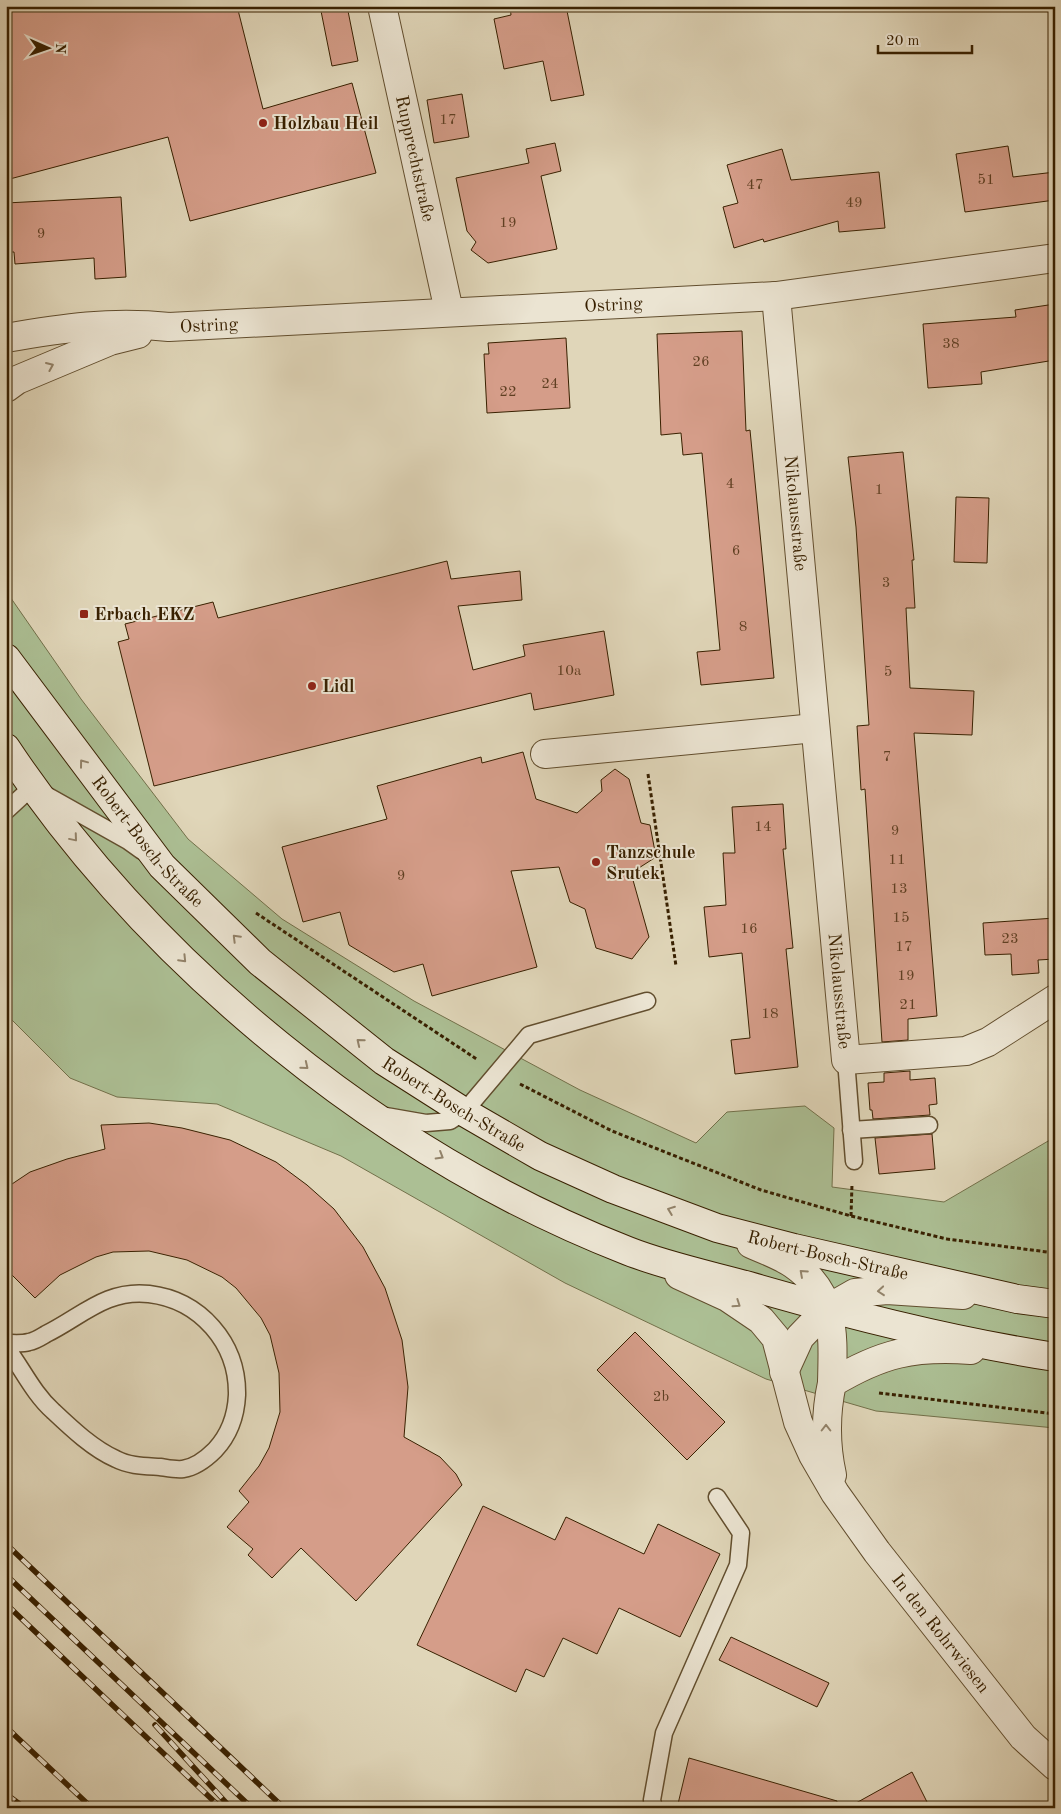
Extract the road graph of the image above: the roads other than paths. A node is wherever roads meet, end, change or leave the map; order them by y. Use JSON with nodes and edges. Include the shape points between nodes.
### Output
{"nodes":[{"id":1,"x":382,"y":6,"type":"edge"},
{"id":2,"x":1055,"y":258,"type":"edge"},
{"id":3,"x":776,"y":296,"type":"junction"},
{"id":4,"x":449,"y":311,"type":"junction"},
{"id":5,"x":169,"y":327,"type":"junction"},
{"id":6,"x":6,"y":338,"type":"edge"},
{"id":7,"x":6,"y":388,"type":"edge"},
{"id":8,"x":6,"y":658,"type":"edge"},
{"id":9,"x":815,"y":728,"type":"junction"},
{"id":10,"x":6,"y":748,"type":"edge"},
{"id":11,"x":545,"y":754,"type":"dead end"},
{"id":12,"x":32,"y":787,"type":"junction"},
{"id":13,"x":6,"y":811,"type":"edge"},
{"id":14,"x":162,"y":866,"type":"junction"},
{"id":15,"x":1055,"y":999,"type":"edge"},
{"id":16,"x":647,"y":1001,"type":"dead end"},
{"id":17,"x":846,"y":1060,"type":"junction"},
{"id":18,"x":464,"y":1112,"type":"junction"},
{"id":19,"x":369,"y":1114,"type":"junction"},
{"id":20,"x":929,"y":1125,"type":"dead end"},
{"id":21,"x":852,"y":1130,"type":"junction"},
{"id":22,"x":854,"y":1161,"type":"road end"},
{"id":23,"x":717,"y":1228,"type":"junction"},
{"id":24,"x":630,"y":1252,"type":"junction"},
{"id":25,"x":1017,"y":1299,"type":"junction"},
{"id":26,"x":1055,"y":1304,"type":"edge"},
{"id":27,"x":828,"y":1309,"type":"junction"},
{"id":28,"x":6,"y":1343,"type":"edge"},
{"id":29,"x":6,"y":1347,"type":"edge"},
{"id":30,"x":1042,"y":1355,"type":"edge"},
{"id":31,"x":784,"y":1372,"type":"junction"},
{"id":32,"x":832,"y":1383,"type":"junction"},
{"id":33,"x":835,"y":1493,"type":"junction"},
{"id":34,"x":717,"y":1497,"type":"dead end"},
{"id":35,"x":1055,"y":1766,"type":"edge"},
{"id":36,"x":654,"y":1808,"type":"edge"}],
"edges":[{"from":1,"to":4,"type":"street","name":"Rupprechtstraße"},
{"from":2,"to":3,"type":"street","name":"Ostring"},
{"from":3,"to":4,"type":"street","name":"Ostring"},
{"from":3,"to":9,"type":"street","name":"Nikolausstraße"},
{"from":4,"to":5,"type":"street","name":"Ostring"},
{"from":5,"to":6,"type":"street","name":"Ostring","via":[[128,323],[54,329]]},
{"from":7,"to":5,"type":"street","name":"Ostring","one_way":true,"via":[[16,380],[110,341]]},
{"from":14,"to":8,"type":"street","name":"Robert-Bosch-Straße","one_way":true},
{"from":9,"to":11,"type":"street"},
{"from":9,"to":17,"type":"street","name":"Nikolausstraße"},
{"from":10,"to":12,"type":"street"},
{"from":12,"to":13,"type":"lane"},
{"from":12,"to":14,"type":"lane","via":[[128,841]]},
{"from":12,"to":19,"type":"street","one_way":true,"via":[[120,894],[207,983]]},
{"from":18,"to":14,"type":"street","name":"Robert-Bosch-Straße","one_way":true,"via":[[384,1061],[260,962]]},
{"from":15,"to":17,"type":"street","name":"Nikolausstraße","via":[[988,1042],[966,1051]]},
{"from":16,"to":18,"type":"lane","via":[[529,1035]]},
{"from":17,"to":21,"type":"lane"},
{"from":18,"to":19,"type":"lane","via":[[450,1121],[426,1123]]},
{"from":23,"to":18,"type":"street","name":"Robert-Bosch-Straße","one_way":true,"via":[[613,1189],[540,1156]]},
{"from":19,"to":24,"type":"street","one_way":true,"via":[[545,1215]]},
{"from":20,"to":21,"type":"lane"},
{"from":21,"to":22,"type":"lane"},
{"from":23,"to":25,"type":"street","name":"Robert-Bosch-Straße"},
{"from":27,"to":23,"type":"street","name":"In den Rohrwiesen","one_way":true,"via":[[812,1280],[793,1264]]},
{"from":24,"to":27,"type":"street"},
{"from":24,"to":31,"type":"street","name":"In den Rohrwiesen","one_way":true,"via":[[727,1297],[761,1320],[776,1338]]},
{"from":25,"to":26,"type":"street","name":"Robert-Bosch-Straße"},
{"from":25,"to":27,"type":"street","one_way":true,"via":[[887,1290],[855,1293]]},
{"from":27,"to":30,"type":"street"},
{"from":27,"to":31,"type":"street","via":[[800,1336]]},
{"from":27,"to":32,"type":"street","name":"In den Rohrwiesen","via":[[834,1330]]},
{"from":28,"to":29,"type":"lane","via":[[30,1342],[63,1326],[95,1304],[121,1295],[146,1294],[173,1300],[206,1320],[226,1346],[236,1378],[233,1419],[222,1443],[204,1461],[183,1469],[140,1466],[116,1459],[51,1410]]},
{"from":30,"to":32,"type":"street","via":[[939,1348],[896,1352],[862,1365]]},
{"from":31,"to":33,"type":"street","name":"In den Rohrwiesen","via":[[798,1422]]},
{"from":33,"to":32,"type":"street","name":"In den Rohrwiesen","one_way":true,"via":[[826,1447],[826,1410]]},
{"from":33,"to":35,"type":"street","name":"In den Rohrwiesen","via":[[877,1552],[1023,1737]]},
{"from":34,"to":36,"type":"lane","via":[[741,1532],[738,1565],[664,1733],[652,1800]]}]}
